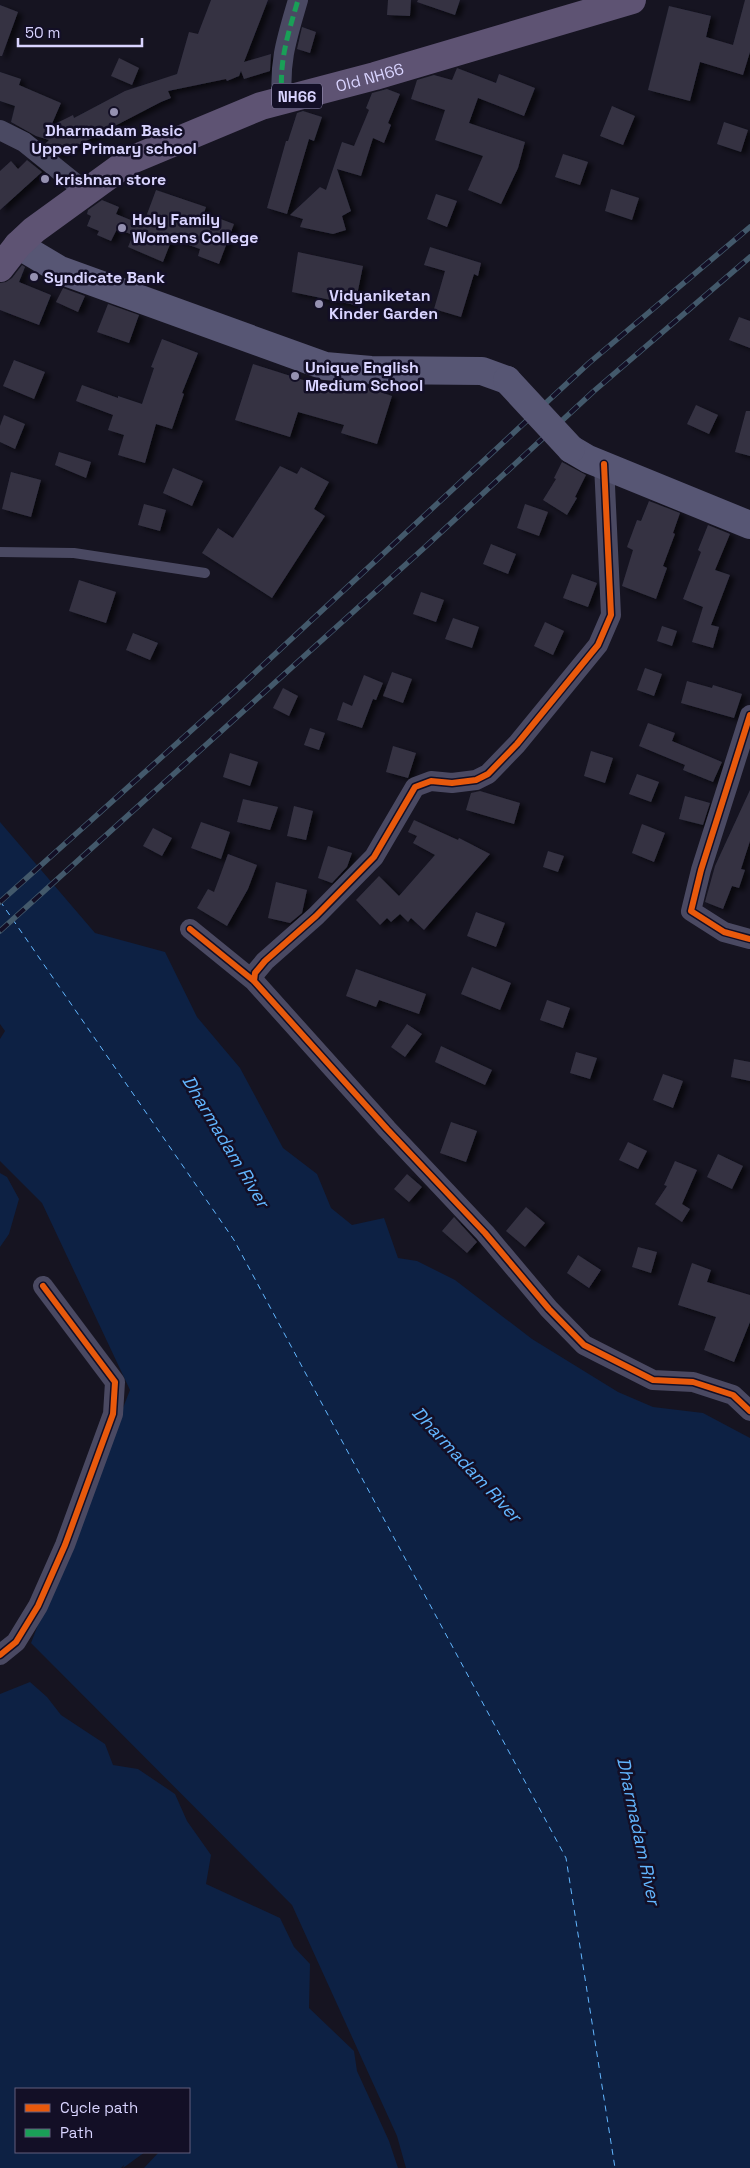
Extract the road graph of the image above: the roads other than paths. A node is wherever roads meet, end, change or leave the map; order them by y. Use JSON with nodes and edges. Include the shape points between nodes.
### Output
{"nodes":[{"id":1,"x":298,"y":0,"type":"edge"},
{"id":2,"x":632,"y":0,"type":"edge"},
{"id":3,"x":282,"y":100,"type":"junction"},
{"id":4,"x":0,"y":130,"type":"edge"},
{"id":5,"x":86,"y":192,"type":"junction"},
{"id":6,"x":18,"y":244,"type":"junction"},
{"id":7,"x":0,"y":268,"type":"edge"},
{"id":8,"x":604,"y":464,"type":"junction"},
{"id":9,"x":750,"y":525,"type":"edge"},
{"id":10,"x":0,"y":552,"type":"edge"},
{"id":11,"x":205,"y":573,"type":"dead end"},
{"id":12,"x":750,"y":715,"type":"edge"},
{"id":13,"x":190,"y":929,"type":"dead end"},
{"id":14,"x":750,"y":939,"type":"edge"},
{"id":15,"x":254,"y":982,"type":"junction"},
{"id":16,"x":43,"y":1286,"type":"dead end"},
{"id":17,"x":750,"y":1411,"type":"edge"},
{"id":18,"x":0,"y":1655,"type":"edge"}],
"edges":[{"from":1,"to":3,"type":"street","via":[[282,55]]},
{"from":2,"to":3,"type":"main road","name":"Old NH66","number":"NH66","via":[[376,76]]},
{"from":3,"to":5,"type":"main road","name":"Old NH66","number":"NH66","via":[[129,161]]},
{"from":4,"to":5,"type":"street","via":[[24,142]]},
{"from":5,"to":6,"type":"main road","name":"Old NH66","number":"NH66"},
{"from":6,"to":7,"type":"main road","name":"Old NH66","number":"NH66"},
{"from":6,"to":8,"type":"main road","bridge":true,"via":[[60,270],[324,366],[371,370],[482,371],[507,380],[571,449],[588,460]]},
{"from":8,"to":9,"type":"main road"},
{"from":8,"to":15,"type":"street","via":[[611,614],[598,645],[517,744],[488,774],[476,780],[431,781],[415,787],[374,857],[316,916],[265,961],[255,974]]},
{"from":10,"to":11,"type":"lane","via":[[74,553]]},
{"from":12,"to":14,"type":"street","via":[[691,912],[724,932]]},
{"from":13,"to":15,"type":"street"},
{"from":15,"to":17,"type":"street","via":[[584,1345],[653,1380],[693,1382],[732,1395]]},
{"from":16,"to":18,"type":"street","via":[[115,1382],[113,1414],[65,1545],[38,1606],[16,1642]]}]}
